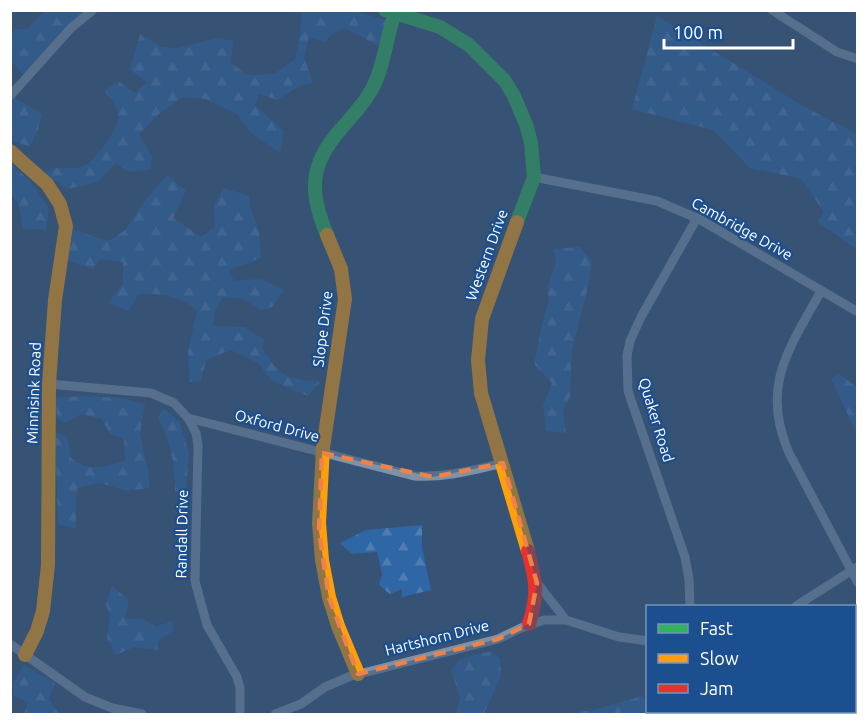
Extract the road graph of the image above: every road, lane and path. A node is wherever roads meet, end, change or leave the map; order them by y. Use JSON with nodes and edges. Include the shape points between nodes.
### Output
{"nodes":[{"id":1,"x":93,"y":10,"type":"edge"},
{"id":2,"x":772,"y":10,"type":"edge"},
{"id":3,"x":392,"y":12,"type":"edge"},
{"id":4,"x":858,"y":59,"type":"edge"},
{"id":5,"x":10,"y":96,"type":"edge"},
{"id":6,"x":10,"y":152,"type":"edge"},
{"id":7,"x":534,"y":177,"type":"junction"},
{"id":8,"x":697,"y":218,"type":"junction"},
{"id":9,"x":821,"y":291,"type":"junction"},
{"id":10,"x":858,"y":312,"type":"edge"},
{"id":11,"x":49,"y":384,"type":"junction"},
{"id":12,"x":188,"y":418,"type":"junction"},
{"id":13,"x":322,"y":453,"type":"junction"},
{"id":14,"x":503,"y":463,"type":"junction"},
{"id":15,"x":855,"y":568,"type":"edge"},
{"id":16,"x":537,"y":583,"type":"junction"},
{"id":17,"x":858,"y":583,"type":"edge"},
{"id":18,"x":690,"y":605,"type":"edge"},
{"id":19,"x":798,"y":605,"type":"edge"},
{"id":20,"x":566,"y":620,"type":"junction"},
{"id":21,"x":529,"y":624,"type":"junction"},
{"id":22,"x":646,"y":641,"type":"edge"},
{"id":23,"x":10,"y":644,"type":"edge"},
{"id":24,"x":25,"y":655,"type":"junction"},
{"id":25,"x":358,"y":674,"type":"junction"},
{"id":26,"x":142,"y":714,"type":"edge"},
{"id":27,"x":240,"y":714,"type":"edge"},
{"id":28,"x":275,"y":714,"type":"edge"}],
"edges":[{"from":1,"to":5,"type":"street","via":[[71,28]]},
{"from":2,"to":4,"type":"street","via":[[837,52]]},
{"from":3,"to":7,"type":"street","name":"Western Drive","via":[[455,35],[494,68],[514,96],[527,127]]},
{"from":3,"to":13,"type":"street","name":"Slope Drive","via":[[373,89],[322,153],[316,168],[317,208],[345,282]]},
{"from":6,"to":11,"type":"street","name":"Minnisink Road","via":[[47,184],[65,216]]},
{"from":7,"to":8,"type":"street","name":"Cambridge Drive","via":[[657,201]]},
{"from":7,"to":14,"type":"street","name":"Western Drive","via":[[482,319],[478,360],[481,393]]},
{"from":8,"to":9,"type":"street","name":"Cambridge Drive"},
{"from":8,"to":18,"type":"street","name":"Quaker Road","via":[[630,340],[626,375],[628,391],[685,557]]},
{"from":9,"to":10,"type":"street","name":"Cambridge Drive"},
{"from":9,"to":15,"type":"street","via":[[779,375],[777,412],[789,453]]},
{"from":11,"to":12,"type":"street","name":"Oxford Drive","via":[[151,393],[174,403]]},
{"from":11,"to":24,"type":"street","name":"Minnisink Road","via":[[48,565],[43,611]]},
{"from":12,"to":13,"type":"street","name":"Oxford Drive"},
{"from":12,"to":27,"type":"street","name":"Randall Drive","via":[[198,445],[195,581],[207,625],[237,677]]},
{"from":13,"to":14,"type":"street","name":"Oxford Drive","via":[[433,477]]},
{"from":13,"to":25,"type":"street","name":"Slope Drive","via":[[319,531],[323,564],[329,598]]},
{"from":14,"to":16,"type":"street","name":"Western Drive"},
{"from":15,"to":17,"type":"street"},
{"from":15,"to":19,"type":"street"},
{"from":16,"to":20,"type":"street","name":"Western Drive"},
{"from":16,"to":21,"type":"street","name":"Western Drive"},
{"from":20,"to":21,"type":"street","name":"Hartshorn Drive"},
{"from":20,"to":22,"type":"street","name":"Hartshorn Drive","via":[[619,637]]},
{"from":21,"to":25,"type":"street","name":"Hartshorn Drive","via":[[498,639]]},
{"from":23,"to":24,"type":"street"},
{"from":24,"to":26,"type":"street","via":[[85,697]]},
{"from":25,"to":28,"type":"street","name":"Hartshorn Drive"}]}
